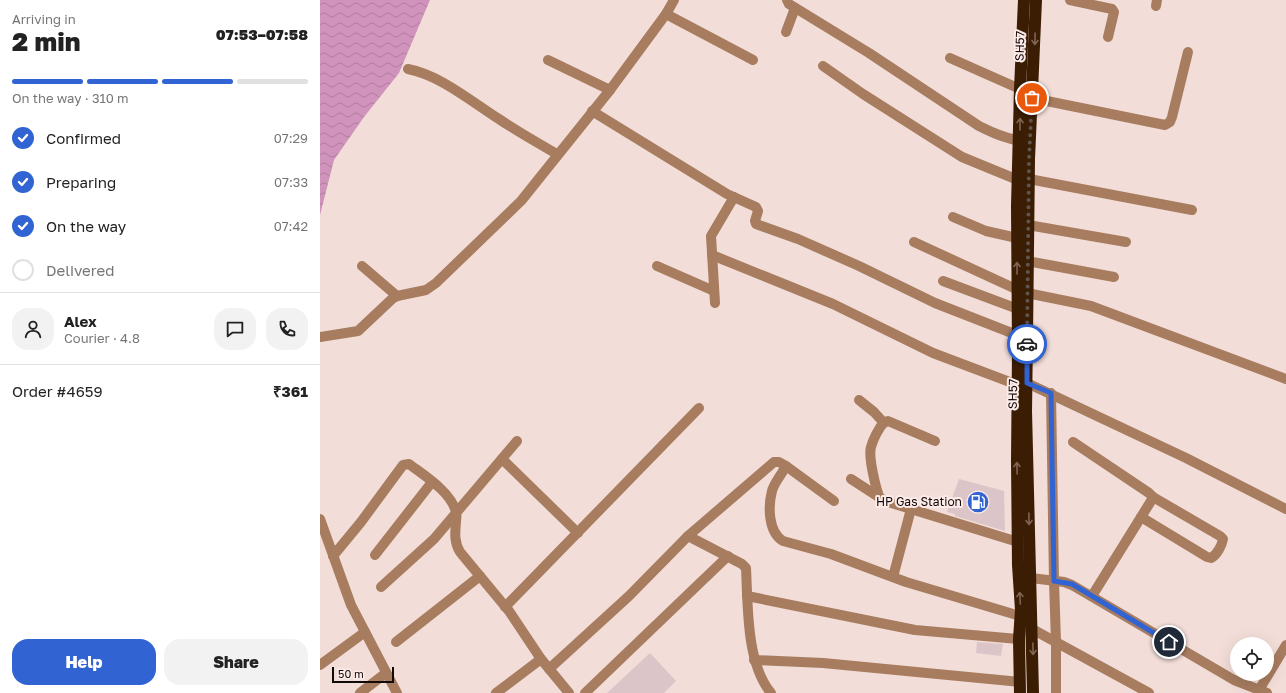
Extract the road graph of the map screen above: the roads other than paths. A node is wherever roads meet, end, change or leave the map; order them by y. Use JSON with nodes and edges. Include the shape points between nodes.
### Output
{"nodes":[{"id":1,"x":674,"y":0,"type":"edge"},
{"id":2,"x":787,"y":0,"type":"edge"},
{"id":3,"x":1024,"y":0,"type":"edge"},
{"id":4,"x":1036,"y":0,"type":"edge"},
{"id":5,"x":1070,"y":0,"type":"edge"},
{"id":6,"x":795,"y":8,"type":"junction"},
{"id":7,"x":666,"y":14,"type":"junction"},
{"id":8,"x":786,"y":32,"type":"dead end"},
{"id":9,"x":1108,"y":37,"type":"dead end"},
{"id":10,"x":1188,"y":52,"type":"dead end"},
{"id":11,"x":950,"y":58,"type":"dead end"},
{"id":12,"x":548,"y":60,"type":"dead end"},
{"id":13,"x":753,"y":60,"type":"dead end"},
{"id":14,"x":823,"y":66,"type":"dead end"},
{"id":15,"x":408,"y":70,"type":"dead end"},
{"id":16,"x":1020,"y":89,"type":"junction"},
{"id":17,"x":610,"y":90,"type":"junction"},
{"id":18,"x":1032,"y":98,"type":"junction"},
{"id":19,"x":592,"y":111,"type":"junction"},
{"id":20,"x":1025,"y":141,"type":"junction"},
{"id":21,"x":557,"y":154,"type":"junction"},
{"id":22,"x":1023,"y":180,"type":"junction"},
{"id":23,"x":734,"y":197,"type":"junction"},
{"id":24,"x":1192,"y":210,"type":"dead end"},
{"id":25,"x":953,"y":218,"type":"dead end"},
{"id":26,"x":1028,"y":225,"type":"junction"},
{"id":27,"x":1017,"y":238,"type":"junction"},
{"id":28,"x":914,"y":242,"type":"dead end"},
{"id":29,"x":1126,"y":242,"type":"dead end"},
{"id":30,"x":712,"y":255,"type":"junction"},
{"id":31,"x":1027,"y":261,"type":"junction"},
{"id":32,"x":362,"y":266,"type":"dead end"},
{"id":33,"x":657,"y":266,"type":"dead end"},
{"id":34,"x":1114,"y":277,"type":"dead end"},
{"id":35,"x":943,"y":281,"type":"dead end"},
{"id":36,"x":714,"y":291,"type":"junction"},
{"id":37,"x":1022,"y":291,"type":"junction"},
{"id":38,"x":397,"y":296,"type":"junction"},
{"id":39,"x":715,"y":303,"type":"dead end"},
{"id":40,"x":1018,"y":309,"type":"junction"},
{"id":41,"x":1018,"y":335,"type":"junction"},
{"id":42,"x":320,"y":336,"type":"edge"},
{"id":43,"x":1286,"y":379,"type":"edge"},
{"id":44,"x":1023,"y":384,"type":"junction"},
{"id":45,"x":1051,"y":393,"type":"junction"},
{"id":46,"x":859,"y":400,"type":"dead end"},
{"id":47,"x":698,"y":408,"type":"dead end"},
{"id":48,"x":884,"y":424,"type":"junction"},
{"id":49,"x":517,"y":442,"type":"dead end"},
{"id":50,"x":935,"y":442,"type":"dead end"},
{"id":51,"x":1072,"y":442,"type":"dead end"},
{"id":52,"x":502,"y":459,"type":"junction"},
{"id":53,"x":786,"y":466,"type":"junction"},
{"id":54,"x":851,"y":479,"type":"dead end"},
{"id":55,"x":432,"y":482,"type":"junction"},
{"id":56,"x":1153,"y":497,"type":"junction"},
{"id":57,"x":880,"y":499,"type":"junction"},
{"id":58,"x":834,"y":501,"type":"dead end"},
{"id":59,"x":911,"y":509,"type":"junction"},
{"id":60,"x":1286,"y":509,"type":"edge"},
{"id":61,"x":456,"y":513,"type":"junction"},
{"id":62,"x":1142,"y":517,"type":"junction"},
{"id":63,"x":320,"y":519,"type":"edge"},
{"id":64,"x":578,"y":533,"type":"junction"},
{"id":65,"x":688,"y":536,"type":"junction"},
{"id":66,"x":1018,"y":542,"type":"junction"},
{"id":67,"x":375,"y":555,"type":"dead end"},
{"id":68,"x":333,"y":556,"type":"junction"},
{"id":69,"x":728,"y":556,"type":"junction"},
{"id":70,"x":1018,"y":565,"type":"junction"},
{"id":71,"x":1030,"y":565,"type":"junction"},
{"id":72,"x":480,"y":576,"type":"junction"},
{"id":73,"x":893,"y":577,"type":"junction"},
{"id":74,"x":1031,"y":578,"type":"junction"},
{"id":75,"x":1054,"y":581,"type":"junction"},
{"id":76,"x":381,"y":587,"type":"dead end"},
{"id":77,"x":747,"y":596,"type":"junction"},
{"id":78,"x":1092,"y":596,"type":"junction"},
{"id":79,"x":506,"y":607,"type":"junction"},
{"id":80,"x":1020,"y":616,"type":"junction"},
{"id":81,"x":1032,"y":629,"type":"junction"},
{"id":82,"x":364,"y":632,"type":"junction"},
{"id":83,"x":1019,"y":639,"type":"junction"},
{"id":84,"x":396,"y":642,"type":"dead end"},
{"id":85,"x":1056,"y":642,"type":"junction"},
{"id":86,"x":1286,"y":645,"type":"edge"},
{"id":87,"x":541,"y":659,"type":"junction"},
{"id":88,"x":754,"y":660,"type":"junction"},
{"id":89,"x":320,"y":665,"type":"edge"},
{"id":90,"x":549,"y":668,"type":"junction"},
{"id":91,"x":386,"y":674,"type":"junction"},
{"id":92,"x":1020,"y":687,"type":"edge"},
{"id":93,"x":1263,"y":692,"type":"edge"},
{"id":94,"x":360,"y":693,"type":"edge"},
{"id":95,"x":397,"y":693,"type":"edge"},
{"id":96,"x":496,"y":693,"type":"edge"},
{"id":97,"x":568,"y":693,"type":"edge"},
{"id":98,"x":585,"y":693,"type":"edge"},
{"id":99,"x":771,"y":693,"type":"edge"},
{"id":100,"x":1033,"y":693,"type":"edge"},
{"id":101,"x":1056,"y":693,"type":"edge"},
{"id":102,"x":1149,"y":693,"type":"edge"}],
"edges":[{"from":1,"to":7,"type":"street"},
{"from":2,"to":6,"type":"street"},
{"from":3,"to":16,"type":"highway"},
{"from":4,"to":18,"type":"highway","name":"SH57","one_way":true},
{"from":5,"to":9,"type":"street","via":[[1112,9],[1114,12]]},
{"from":6,"to":8,"type":"street"},
{"from":6,"to":20,"type":"street","via":[[869,53],[979,126]]},
{"from":7,"to":13,"type":"street"},
{"from":7,"to":17,"type":"street"},
{"from":10,"to":18,"type":"street","via":[[1172,117],[1165,125]]},
{"from":11,"to":16,"type":"street"},
{"from":12,"to":17,"type":"street"},
{"from":14,"to":22,"type":"street","via":[[962,157]]},
{"from":15,"to":21,"type":"street","via":[[418,71],[444,83]]},
{"from":20,"to":16,"type":"highway","one_way":true},
{"from":17,"to":19,"type":"street"},
{"from":18,"to":20,"type":"highway","name":"SH57"},
{"from":19,"to":21,"type":"street"},
{"from":19,"to":23,"type":"street"},
{"from":20,"to":22,"type":"highway"},
{"from":21,"to":38,"type":"street","via":[[521,202],[436,283],[426,290]]},
{"from":22,"to":24,"type":"street"},
{"from":22,"to":26,"type":"highway","name":"SH57"},
{"from":22,"to":27,"type":"highway"},
{"from":23,"to":30,"type":"street","via":[[711,236]]},
{"from":23,"to":41,"type":"street","via":[[758,208],[754,221],[758,225],[798,239],[935,303]]},
{"from":25,"to":27,"type":"street","via":[[986,231]]},
{"from":26,"to":29,"type":"street"},
{"from":26,"to":31,"type":"highway","name":"SH57"},
{"from":37,"to":27,"type":"highway","one_way":true},
{"from":28,"to":37,"type":"street"},
{"from":30,"to":36,"type":"street"},
{"from":30,"to":44,"type":"street","via":[[833,304],[933,353]]},
{"from":31,"to":34,"type":"street"},
{"from":31,"to":37,"type":"highway","name":"SH57"},
{"from":32,"to":38,"type":"street"},
{"from":33,"to":36,"type":"street"},
{"from":35,"to":40,"type":"street"},
{"from":36,"to":39,"type":"street"},
{"from":37,"to":40,"type":"highway"},
{"from":37,"to":43,"type":"street","via":[[1091,306]]},
{"from":37,"to":44,"type":"highway","name":"SH57"},
{"from":38,"to":42,"type":"street","via":[[358,331]]},
{"from":40,"to":41,"type":"highway"},
{"from":41,"to":44,"type":"highway"},
{"from":44,"to":45,"type":"street"},
{"from":66,"to":44,"type":"highway","one_way":true},
{"from":44,"to":71,"type":"highway","name":"SH57","one_way":true},
{"from":45,"to":60,"type":"street"},
{"from":45,"to":75,"type":"street"},
{"from":46,"to":48,"type":"street"},
{"from":47,"to":64,"type":"street"},
{"from":48,"to":50,"type":"street","via":[[888,422]]},
{"from":48,"to":57,"type":"street","via":[[871,448]]},
{"from":49,"to":52,"type":"street"},
{"from":51,"to":56,"type":"street"},
{"from":52,"to":61,"type":"street"},
{"from":52,"to":64,"type":"street"},
{"from":53,"to":58,"type":"street"},
{"from":53,"to":65,"type":"street","via":[[774,462]]},
{"from":53,"to":73,"type":"street","via":[[772,490],[771,527],[775,534],[783,541],[831,554]]},
{"from":54,"to":57,"type":"street"},
{"from":55,"to":61,"type":"street","via":[[449,498]]},
{"from":55,"to":67,"type":"street"},
{"from":55,"to":68,"type":"street","via":[[409,464],[405,464]]},
{"from":56,"to":62,"type":"street"},
{"from":56,"to":62,"type":"street","via":[[1220,536],[1223,543],[1214,556],[1207,557]]},
{"from":57,"to":59,"type":"street"},
{"from":59,"to":66,"type":"street"},
{"from":59,"to":73,"type":"street"},
{"from":61,"to":72,"type":"street","via":[[456,546]]},
{"from":61,"to":76,"type":"street","via":[[434,539]]},
{"from":62,"to":78,"type":"street"},
{"from":63,"to":68,"type":"street"},
{"from":64,"to":79,"type":"street"},
{"from":65,"to":69,"type":"street"},
{"from":65,"to":90,"type":"street","via":[[629,596]]},
{"from":66,"to":70,"type":"highway"},
{"from":68,"to":82,"type":"street","via":[[351,606]]},
{"from":69,"to":77,"type":"street","via":[[746,568]]},
{"from":69,"to":98,"type":"street"},
{"from":70,"to":71,"type":"highway"},
{"from":80,"to":70,"type":"highway","one_way":true},
{"from":71,"to":74,"type":"highway","name":"SH57"},
{"from":72,"to":79,"type":"street"},
{"from":72,"to":84,"type":"street"},
{"from":73,"to":80,"type":"street"},
{"from":74,"to":75,"type":"street"},
{"from":74,"to":81,"type":"highway","name":"SH57"},
{"from":75,"to":78,"type":"street","via":[[1072,584]]},
{"from":75,"to":85,"type":"street"},
{"from":77,"to":83,"type":"street","via":[[923,631]]},
{"from":77,"to":88,"type":"street"},
{"from":78,"to":93,"type":"street","via":[[1234,680]]},
{"from":79,"to":87,"type":"street"},
{"from":80,"to":83,"type":"highway"},
{"from":81,"to":85,"type":"street"},
{"from":81,"to":100,"type":"highway","name":"SH57","one_way":true},
{"from":82,"to":89,"type":"street"},
{"from":82,"to":91,"type":"street"},
{"from":83,"to":92,"type":"highway"},
{"from":85,"to":101,"type":"street"},
{"from":85,"to":102,"type":"street"},
{"from":86,"to":93,"type":"street"},
{"from":87,"to":90,"type":"street"},
{"from":87,"to":96,"type":"street"},
{"from":88,"to":92,"type":"street","via":[[823,663]]},
{"from":88,"to":99,"type":"street"},
{"from":90,"to":97,"type":"street"},
{"from":91,"to":94,"type":"street"},
{"from":91,"to":95,"type":"street"}]}
